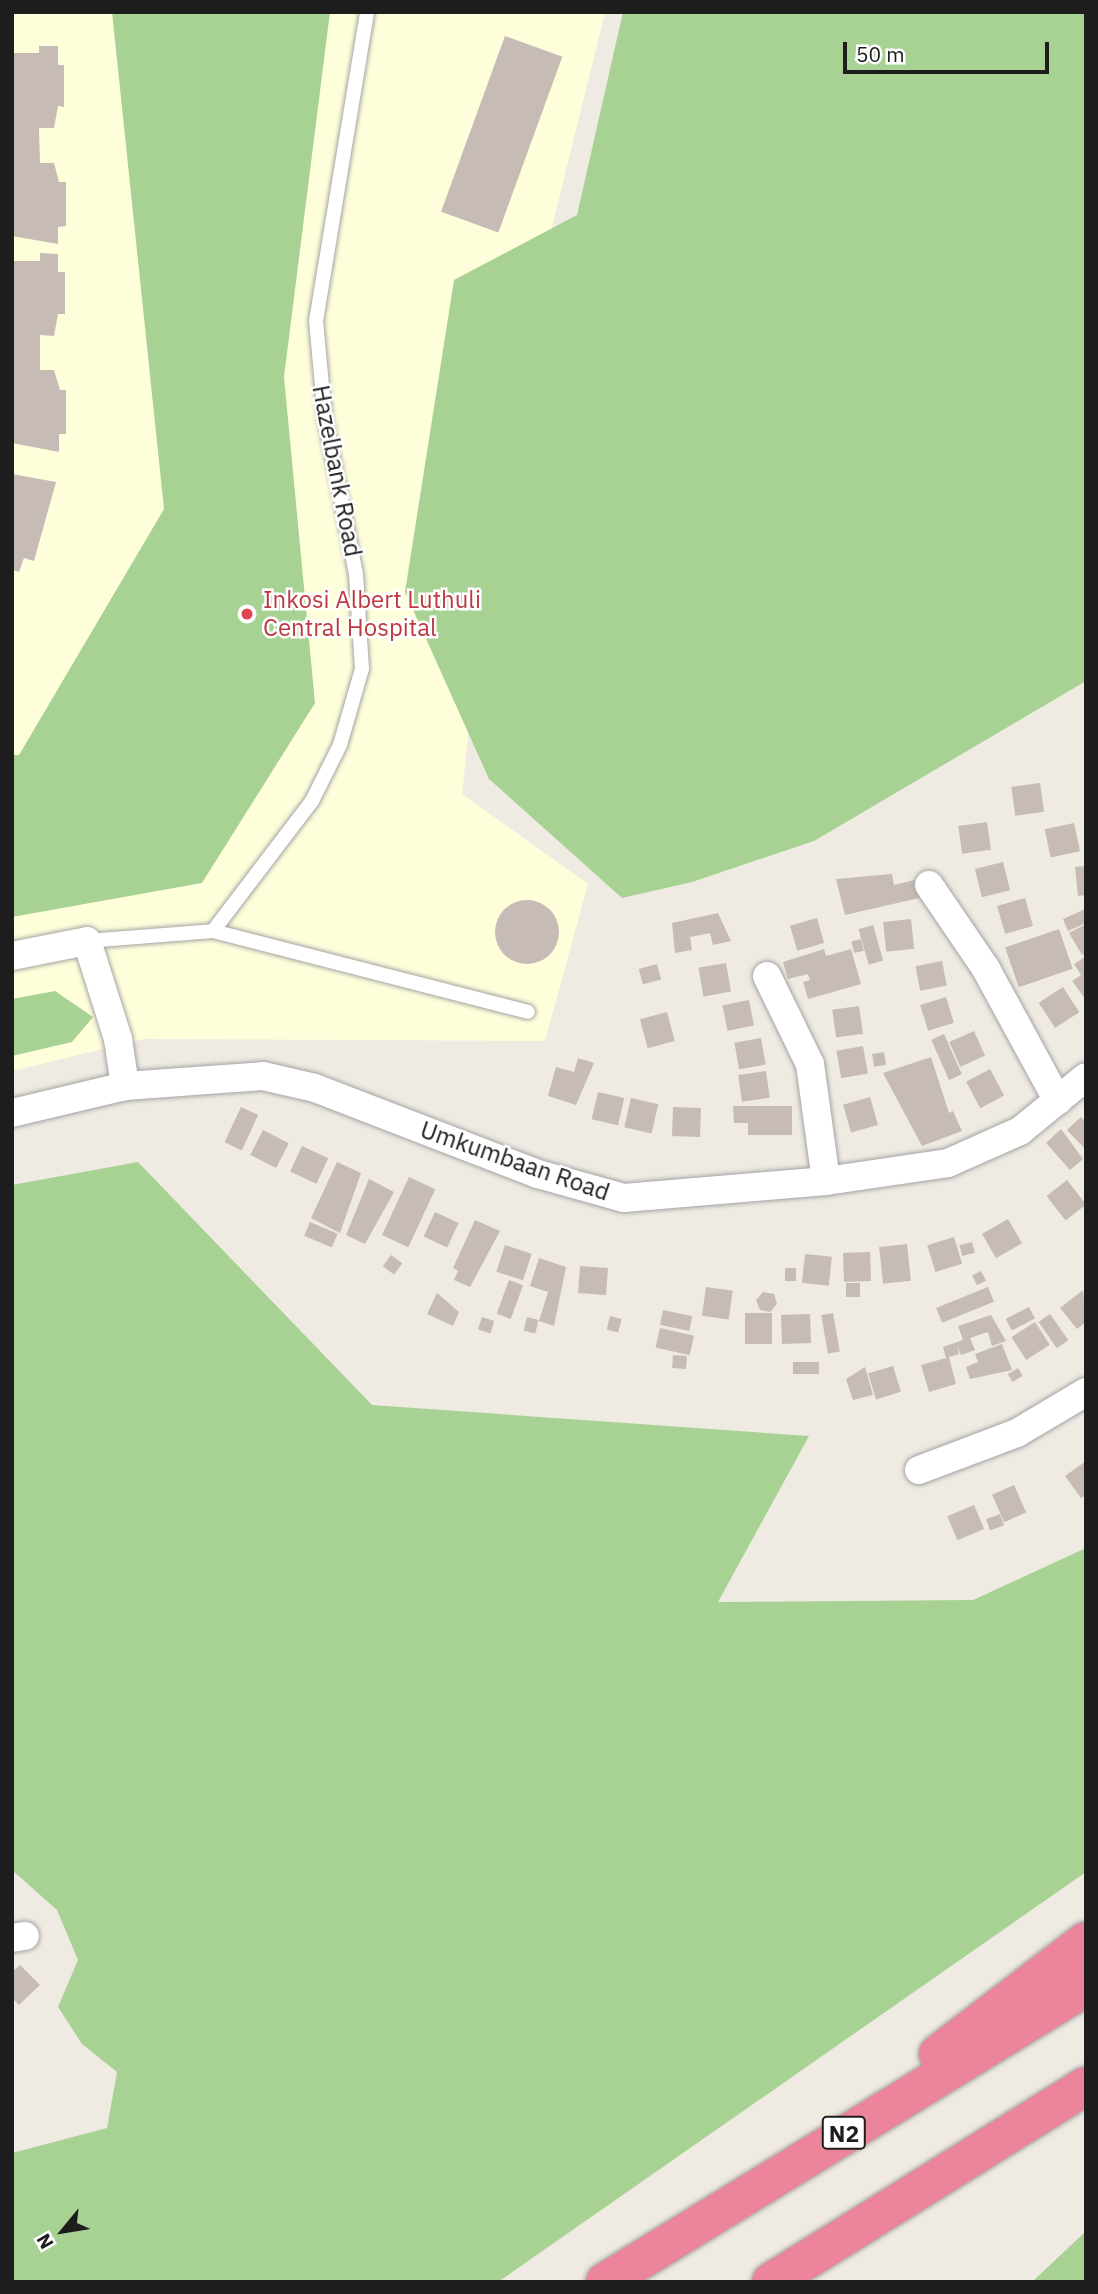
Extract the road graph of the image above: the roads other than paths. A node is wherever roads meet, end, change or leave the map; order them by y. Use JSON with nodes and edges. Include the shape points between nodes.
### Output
{"nodes":[{"id":1,"x":366,"y":12,"type":"edge"},
{"id":2,"x":929,"y":886,"type":"dead end"},
{"id":3,"x":213,"y":931,"type":"junction"},
{"id":4,"x":87,"y":942,"type":"junction"},
{"id":5,"x":12,"y":956,"type":"edge"},
{"id":6,"x":767,"y":976,"type":"dead end"},
{"id":7,"x":528,"y":1012,"type":"dead end"},
{"id":8,"x":1086,"y":1077,"type":"edge"},
{"id":9,"x":125,"y":1086,"type":"junction"},
{"id":10,"x":1058,"y":1101,"type":"junction"},
{"id":11,"x":12,"y":1114,"type":"edge"},
{"id":12,"x":826,"y":1181,"type":"junction"},
{"id":13,"x":1086,"y":1392,"type":"edge"},
{"id":14,"x":919,"y":1470,"type":"dead end"},
{"id":15,"x":1086,"y":1941,"type":"edge"},
{"id":16,"x":1086,"y":1987,"type":"edge"},
{"id":17,"x":1086,"y":2085,"type":"edge"},
{"id":18,"x":797,"y":2161,"type":"junction"},
{"id":19,"x":605,"y":2282,"type":"edge"},
{"id":20,"x":771,"y":2282,"type":"edge"}],
"edges":[{"from":1,"to":3,"type":"lane","name":"Hazelbank Road","via":[[316,321],[325,419],[356,575],[362,669],[340,745],[312,801]]},
{"from":2,"to":10,"type":"street","via":[[986,970]]},
{"from":3,"to":4,"type":"lane"},
{"from":3,"to":7,"type":"lane"},
{"from":4,"to":5,"type":"street"},
{"from":4,"to":9,"type":"street","via":[[118,1039]]},
{"from":6,"to":12,"type":"street","via":[[810,1064]]},
{"from":8,"to":10,"type":"street","name":"Umkumbaan Road"},
{"from":9,"to":11,"type":"street","name":"Umkumbaan Road"},
{"from":9,"to":12,"type":"street","name":"Umkumbaan Road","via":[[263,1076],[315,1088],[538,1174],[624,1198]]},
{"from":10,"to":12,"type":"street","name":"Umkumbaan Road","via":[[1020,1131],[948,1163]]},
{"from":13,"to":14,"type":"street","via":[[1017,1433]]},
{"from":15,"to":18,"type":"highway"},
{"from":16,"to":18,"type":"highway","number":"N2"},
{"from":17,"to":20,"type":"highway"},
{"from":18,"to":19,"type":"highway","number":"N2"}]}
